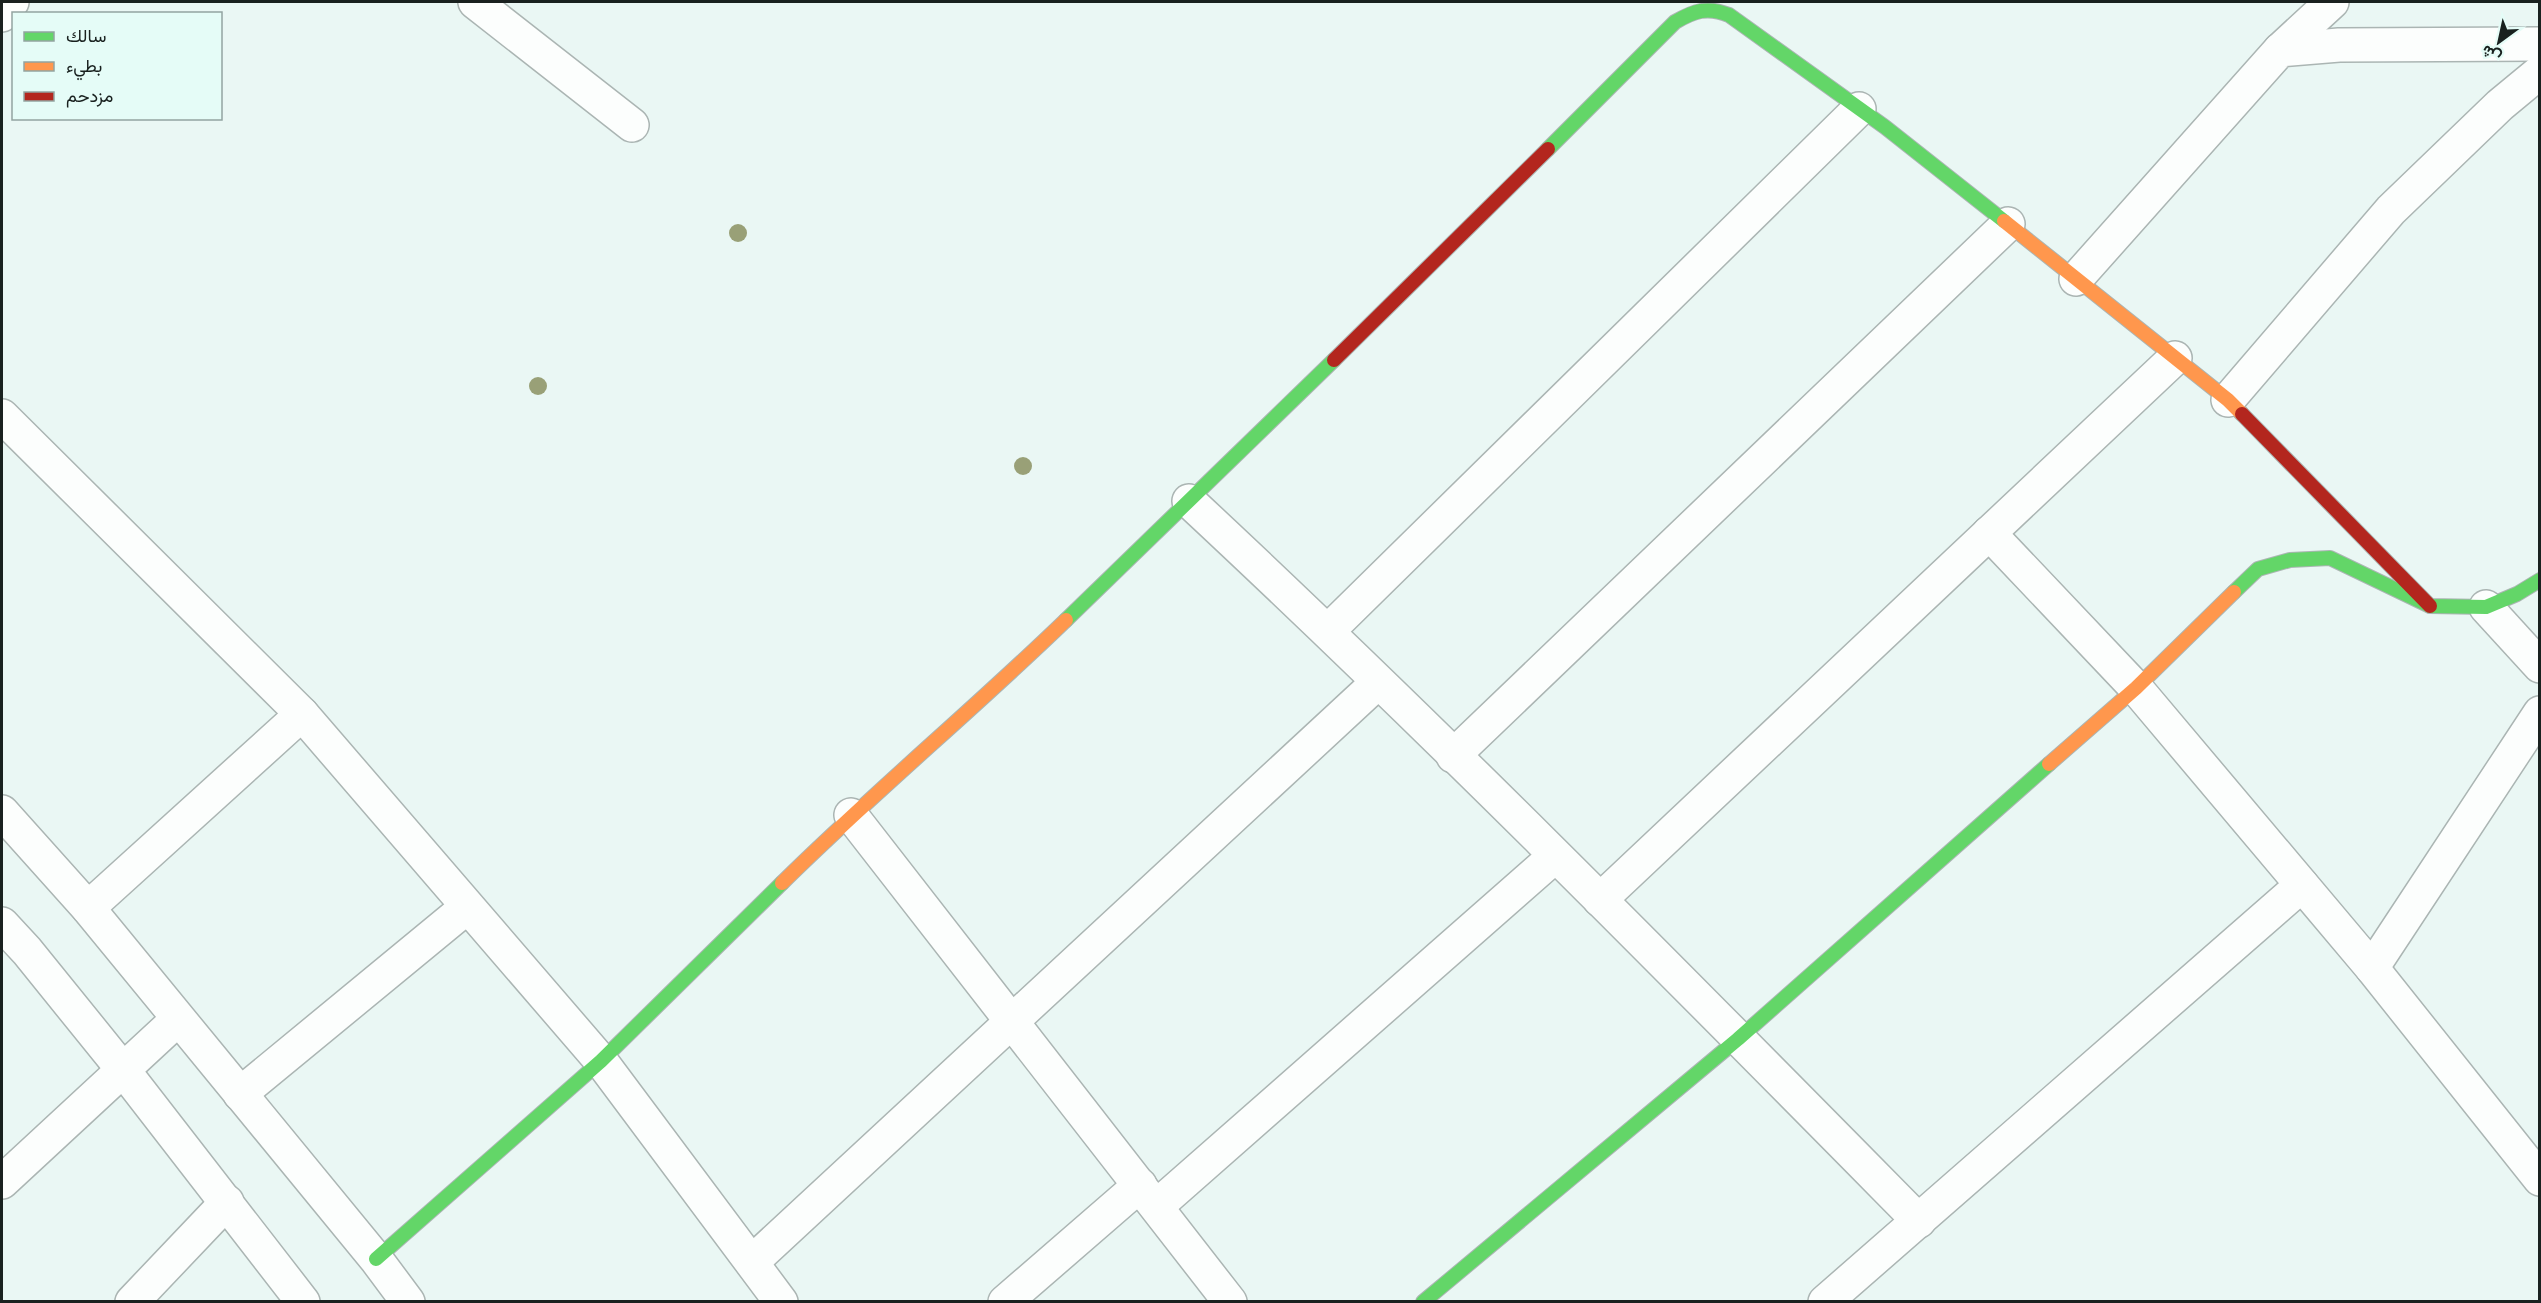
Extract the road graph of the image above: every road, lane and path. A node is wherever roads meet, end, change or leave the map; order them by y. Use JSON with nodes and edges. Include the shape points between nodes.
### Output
{"nodes":[{"id":1,"x":12,"y":2,"type":"edge"},
{"id":2,"x":475,"y":2,"type":"edge"},
{"id":3,"x":2332,"y":2,"type":"edge"},
{"id":4,"x":1717,"y":5,"type":"edge"},
{"id":5,"x":2,"y":15,"type":"edge"},
{"id":6,"x":2540,"y":44,"type":"edge"},
{"id":7,"x":2280,"y":50,"type":"junction"},
{"id":8,"x":2540,"y":72,"type":"edge"},
{"id":9,"x":1859,"y":109,"type":"junction"},
{"id":10,"x":632,"y":125,"type":"dead end"},
{"id":11,"x":2008,"y":224,"type":"junction"},
{"id":12,"x":2076,"y":279,"type":"junction"},
{"id":13,"x":2175,"y":358,"type":"junction"},
{"id":14,"x":2228,"y":400,"type":"junction"},
{"id":15,"x":2,"y":416,"type":"edge"},
{"id":16,"x":1189,"y":501,"type":"junction"},
{"id":17,"x":1989,"y":533,"type":"junction"},
{"id":18,"x":2540,"y":579,"type":"edge"},
{"id":19,"x":2430,"y":606,"type":"junction"},
{"id":20,"x":2486,"y":607,"type":"junction"},
{"id":21,"x":1328,"y":631,"type":"junction"},
{"id":22,"x":2540,"y":666,"type":"edge"},
{"id":23,"x":1377,"y":683,"type":"junction"},
{"id":24,"x":2136,"y":688,"type":"junction"},
{"id":25,"x":2540,"y":713,"type":"edge"},
{"id":26,"x":302,"y":714,"type":"junction"},
{"id":27,"x":1453,"y":756,"type":"junction"},
{"id":28,"x":2,"y":812,"type":"edge"},
{"id":29,"x":851,"y":814,"type":"junction"},
{"id":30,"x":1555,"y":856,"type":"junction"},
{"id":31,"x":2302,"y":885,"type":"junction"},
{"id":32,"x":1600,"y":900,"type":"junction"},
{"id":33,"x":467,"y":907,"type":"junction"},
{"id":34,"x":88,"y":908,"type":"junction"},
{"id":35,"x":2,"y":924,"type":"edge"},
{"id":36,"x":2372,"y":968,"type":"junction"},
{"id":37,"x":178,"y":1018,"type":"junction"},
{"id":38,"x":1011,"y":1021,"type":"junction"},
{"id":39,"x":1738,"y":1039,"type":"junction"},
{"id":40,"x":601,"y":1061,"type":"junction"},
{"id":41,"x":124,"y":1071,"type":"junction"},
{"id":42,"x":240,"y":1094,"type":"junction"},
{"id":43,"x":2540,"y":1179,"type":"edge"},
{"id":44,"x":2,"y":1182,"type":"edge"},
{"id":45,"x":1149,"y":1196,"type":"junction"},
{"id":46,"x":227,"y":1202,"type":"junction"},
{"id":47,"x":1919,"y":1221,"type":"junction"},
{"id":48,"x":376,"y":1259,"type":"junction"},
{"id":49,"x":752,"y":1262,"type":"junction"},
{"id":50,"x":1841,"y":1297,"type":"edge"},
{"id":51,"x":301,"y":1300,"type":"edge"},
{"id":52,"x":132,"y":1302,"type":"edge"},
{"id":53,"x":408,"y":1302,"type":"edge"},
{"id":54,"x":781,"y":1302,"type":"edge"},
{"id":55,"x":1005,"y":1302,"type":"edge"},
{"id":56,"x":1230,"y":1302,"type":"edge"},
{"id":57,"x":1423,"y":1302,"type":"edge"}],
"edges":[{"from":1,"to":5,"type":"street"},
{"from":2,"to":10,"type":"street"},
{"from":3,"to":7,"type":"street"},
{"from":4,"to":9,"type":"street"},
{"from":4,"to":16,"type":"street","via":[[1696,9],[1675,22]]},
{"from":6,"to":7,"type":"street","via":[[2339,45]]},
{"from":7,"to":12,"type":"street"},
{"from":8,"to":14,"type":"street","via":[[2391,210]]},
{"from":9,"to":11,"type":"street"},
{"from":9,"to":21,"type":"street"},
{"from":11,"to":12,"type":"street"},
{"from":11,"to":27,"type":"street"},
{"from":12,"to":13,"type":"street"},
{"from":13,"to":14,"type":"street"},
{"from":13,"to":17,"type":"street"},
{"from":14,"to":19,"type":"street"},
{"from":15,"to":26,"type":"street"},
{"from":16,"to":21,"type":"street"},
{"from":16,"to":29,"type":"street","via":[[1013,671]]},
{"from":17,"to":24,"type":"street"},
{"from":17,"to":32,"type":"street"},
{"from":18,"to":20,"type":"street"},
{"from":19,"to":20,"type":"street"},
{"from":19,"to":24,"type":"street","via":[[2330,558],[2290,560],[2258,569]]},
{"from":20,"to":22,"type":"street"},
{"from":21,"to":23,"type":"street"},
{"from":23,"to":27,"type":"street"},
{"from":23,"to":38,"type":"street"},
{"from":24,"to":31,"type":"street"},
{"from":24,"to":39,"type":"street"},
{"from":25,"to":36,"type":"street"},
{"from":26,"to":33,"type":"street"},
{"from":26,"to":34,"type":"street"},
{"from":27,"to":30,"type":"street"},
{"from":28,"to":34,"type":"street"},
{"from":29,"to":38,"type":"street"},
{"from":29,"to":40,"type":"street"},
{"from":30,"to":32,"type":"street"},
{"from":30,"to":45,"type":"street"},
{"from":31,"to":36,"type":"street"},
{"from":31,"to":47,"type":"street"},
{"from":32,"to":39,"type":"street"},
{"from":33,"to":40,"type":"street"},
{"from":33,"to":42,"type":"street"},
{"from":34,"to":37,"type":"street"},
{"from":35,"to":41,"type":"street"},
{"from":36,"to":43,"type":"street"},
{"from":37,"to":41,"type":"street"},
{"from":37,"to":42,"type":"street"},
{"from":38,"to":45,"type":"street"},
{"from":38,"to":49,"type":"street"},
{"from":39,"to":47,"type":"street"},
{"from":39,"to":57,"type":"street"},
{"from":40,"to":48,"type":"street"},
{"from":40,"to":49,"type":"street"},
{"from":41,"to":44,"type":"street"},
{"from":41,"to":46,"type":"street"},
{"from":42,"to":48,"type":"street"},
{"from":45,"to":55,"type":"street"},
{"from":45,"to":56,"type":"street"},
{"from":46,"to":51,"type":"street"},
{"from":46,"to":52,"type":"street"},
{"from":47,"to":50,"type":"street"},
{"from":48,"to":53,"type":"street"},
{"from":49,"to":54,"type":"street"}]}
